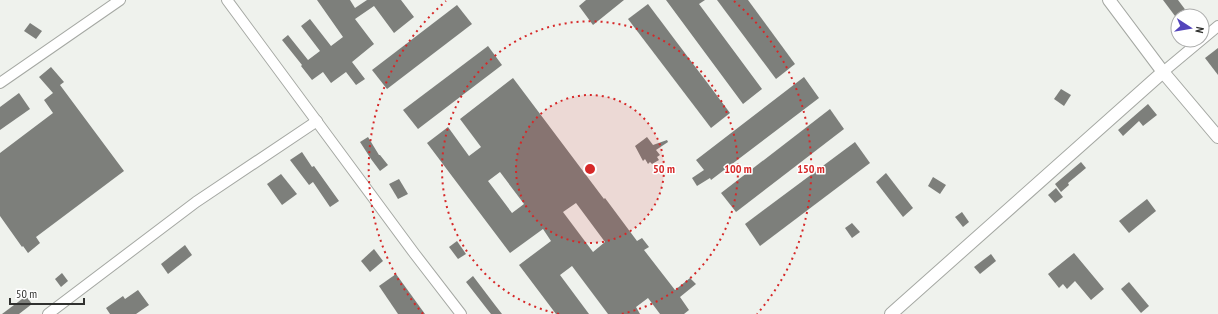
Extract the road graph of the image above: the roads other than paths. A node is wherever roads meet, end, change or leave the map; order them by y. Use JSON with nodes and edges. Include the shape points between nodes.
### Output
{"nodes":[{"id":1,"x":120,"y":0,"type":"edge"},
{"id":2,"x":227,"y":0,"type":"edge"},
{"id":3,"x":1109,"y":0,"type":"edge"},
{"id":4,"x":1218,"y":26,"type":"edge"},
{"id":5,"x":1163,"y":72,"type":"junction"},
{"id":6,"x":0,"y":83,"type":"edge"},
{"id":7,"x":317,"y":121,"type":"junction"},
{"id":8,"x":1218,"y":137,"type":"edge"},
{"id":9,"x":48,"y":314,"type":"edge"},
{"id":10,"x":461,"y":314,"type":"edge"},
{"id":11,"x":891,"y":314,"type":"edge"}],
"edges":[{"from":1,"to":6,"type":"street"},
{"from":2,"to":7,"type":"street"},
{"from":3,"to":5,"type":"street"},
{"from":4,"to":5,"type":"street"},
{"from":5,"to":8,"type":"street"},
{"from":5,"to":11,"type":"street"},
{"from":7,"to":9,"type":"street","via":[[196,202]]},
{"from":7,"to":10,"type":"street"}]}
